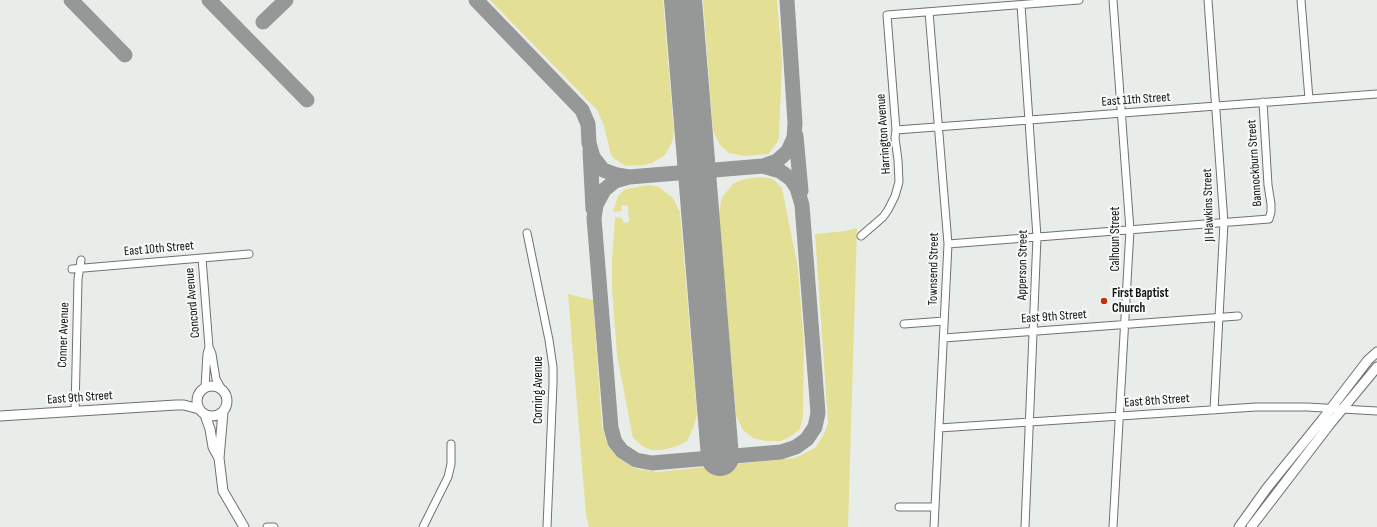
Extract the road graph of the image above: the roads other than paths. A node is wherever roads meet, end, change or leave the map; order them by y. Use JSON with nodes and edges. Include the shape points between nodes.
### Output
{"nodes":[{"id":1,"x":1079,"y":0,"type":"edge"},
{"id":2,"x":1113,"y":0,"type":"edge"},
{"id":3,"x":1208,"y":0,"type":"edge"},
{"id":4,"x":1301,"y":0,"type":"edge"},
{"id":5,"x":1021,"y":5,"type":"junction"},
{"id":6,"x":929,"y":12,"type":"junction"},
{"id":7,"x":1377,"y":94,"type":"edge"},
{"id":8,"x":1309,"y":99,"type":"junction"},
{"id":9,"x":1263,"y":102,"type":"junction"},
{"id":10,"x":1216,"y":106,"type":"junction"},
{"id":11,"x":1121,"y":113,"type":"junction"},
{"id":12,"x":1029,"y":120,"type":"junction"},
{"id":13,"x":939,"y":127,"type":"junction"},
{"id":14,"x":896,"y":130,"type":"junction"},
{"id":15,"x":1224,"y":223,"type":"junction"},
{"id":16,"x":1130,"y":230,"type":"junction"},
{"id":17,"x":527,"y":232,"type":"dead end"},
{"id":18,"x":861,"y":236,"type":"dead end"},
{"id":19,"x":1037,"y":237,"type":"junction"},
{"id":20,"x":948,"y":244,"type":"junction"},
{"id":21,"x":248,"y":254,"type":"dead end"},
{"id":22,"x":202,"y":258,"type":"junction"},
{"id":23,"x":81,"y":260,"type":"dead end"},
{"id":24,"x":81,"y":268,"type":"junction"},
{"id":25,"x":72,"y":269,"type":"dead end"},
{"id":26,"x":1238,"y":316,"type":"dead end"},
{"id":27,"x":1219,"y":318,"type":"junction"},
{"id":28,"x":944,"y":321,"type":"junction"},
{"id":29,"x":904,"y":324,"type":"dead end"},
{"id":30,"x":1125,"y":325,"type":"junction"},
{"id":31,"x":1033,"y":332,"type":"junction"},
{"id":32,"x":944,"y":338,"type":"junction"},
{"id":33,"x":209,"y":347,"type":"junction"},
{"id":34,"x":1377,"y":352,"type":"edge"},
{"id":35,"x":1377,"y":368,"type":"edge"},
{"id":36,"x":205,"y":387,"type":"junction"},
{"id":37,"x":221,"y":388,"type":"junction"},
{"id":38,"x":198,"y":396,"type":"junction"},
{"id":39,"x":161,"y":406,"type":"junction"},
{"id":40,"x":1331,"y":409,"type":"junction"},
{"id":41,"x":1342,"y":409,"type":"junction"},
{"id":42,"x":1214,"y":410,"type":"junction"},
{"id":43,"x":75,"y":411,"type":"junction"},
{"id":44,"x":1377,"y":411,"type":"edge"},
{"id":45,"x":202,"y":412,"type":"junction"},
{"id":46,"x":223,"y":412,"type":"junction"},
{"id":47,"x":0,"y":416,"type":"edge"},
{"id":48,"x":1119,"y":416,"type":"junction"},
{"id":49,"x":1029,"y":422,"type":"junction"},
{"id":50,"x":939,"y":428,"type":"junction"},
{"id":51,"x":451,"y":444,"type":"dead end"},
{"id":52,"x":219,"y":458,"type":"junction"},
{"id":53,"x":899,"y":507,"type":"dead end"},
{"id":54,"x":935,"y":507,"type":"junction"},
{"id":55,"x":244,"y":527,"type":"edge"},
{"id":56,"x":267,"y":527,"type":"edge"},
{"id":57,"x":274,"y":527,"type":"edge"},
{"id":58,"x":423,"y":527,"type":"edge"},
{"id":59,"x":547,"y":527,"type":"edge"},
{"id":60,"x":934,"y":527,"type":"edge"},
{"id":61,"x":1025,"y":527,"type":"edge"},
{"id":62,"x":1112,"y":527,"type":"edge"},
{"id":63,"x":1239,"y":527,"type":"edge"},
{"id":64,"x":1251,"y":527,"type":"edge"}],
"edges":[{"from":1,"to":5,"type":"street"},
{"from":2,"to":11,"type":"street","name":"Calhoun Street"},
{"from":3,"to":10,"type":"street","name":"Jl Hawkins Street"},
{"from":4,"to":8,"type":"street"},
{"from":5,"to":6,"type":"street"},
{"from":5,"to":12,"type":"street","name":"Apperson Street"},
{"from":6,"to":13,"type":"street","name":"Townsend Street"},
{"from":6,"to":14,"type":"street","name":"Harrington Avenue","via":[[887,15]]},
{"from":7,"to":8,"type":"street","name":"East 11th Street"},
{"from":8,"to":9,"type":"street","name":"East 11th Street"},
{"from":9,"to":10,"type":"street","name":"East 11th Street"},
{"from":9,"to":15,"type":"street","name":"Bannockburn Street","via":[[1270,217],[1267,220]]},
{"from":10,"to":11,"type":"street","name":"East 11th Street"},
{"from":10,"to":15,"type":"street","name":"Jl Hawkins Street"},
{"from":11,"to":12,"type":"street","name":"East 11th Street"},
{"from":11,"to":16,"type":"street","name":"Calhoun Street"},
{"from":12,"to":13,"type":"street","name":"East 11th Street"},
{"from":12,"to":19,"type":"street","name":"Apperson Street"},
{"from":13,"to":14,"type":"street","name":"East 11th Street"},
{"from":13,"to":20,"type":"street","name":"Townsend Street"},
{"from":14,"to":18,"type":"street","name":"Harrington Avenue","via":[[899,182],[896,196],[883,217]]},
{"from":15,"to":16,"type":"street"},
{"from":15,"to":27,"type":"street","name":"Jl Hawkins Street"},
{"from":16,"to":19,"type":"street"},
{"from":16,"to":30,"type":"street","name":"Calhoun Street"},
{"from":17,"to":59,"type":"street","name":"Corning Avenue","via":[[553,367]]},
{"from":19,"to":20,"type":"street"},
{"from":19,"to":31,"type":"street","name":"Apperson Street"},
{"from":20,"to":28,"type":"street","name":"Townsend Street"},
{"from":21,"to":22,"type":"street","name":"East 10th Street"},
{"from":22,"to":24,"type":"street","name":"East 10th Street"},
{"from":22,"to":33,"type":"street","name":"Concord Avenue"},
{"from":23,"to":24,"type":"street","name":"Conner Avenue"},
{"from":24,"to":25,"type":"street","name":"East 10th Street"},
{"from":24,"to":43,"type":"street","name":"Conner Avenue","via":[[78,279]]},
{"from":26,"to":27,"type":"street","name":"East 9th Street"},
{"from":27,"to":30,"type":"street","name":"East 9th Street"},
{"from":27,"to":42,"type":"street","name":"Jl Hawkins Street"},
{"from":28,"to":29,"type":"street"},
{"from":28,"to":32,"type":"street","name":"Townsend Street"},
{"from":30,"to":31,"type":"street","name":"East 9th Street"},
{"from":30,"to":48,"type":"street","name":"Calhoun Street"},
{"from":31,"to":32,"type":"street","name":"East 9th Street"},
{"from":31,"to":49,"type":"street","name":"Apperson Street"},
{"from":32,"to":50,"type":"street","name":"Townsend Street"},
{"from":33,"to":36,"type":"street","name":"Concord Avenue"},
{"from":33,"to":37,"type":"street","name":"Concord Avenue","via":[[216,379]]},
{"from":34,"to":40,"type":"main road"},
{"from":35,"to":41,"type":"main road"},
{"from":36,"to":37,"type":"main road","via":[[213,385]]},
{"from":36,"to":38,"type":"main road"},
{"from":37,"to":46,"type":"main road","via":[[228,400]]},
{"from":38,"to":39,"type":"main road"},
{"from":38,"to":45,"type":"main road","via":[[197,403]]},
{"from":39,"to":43,"type":"main road","name":"East 9th Street"},
{"from":39,"to":45,"type":"main road","via":[[184,405]]},
{"from":40,"to":41,"type":"street","name":"East 8th Street"},
{"from":40,"to":42,"type":"street","name":"East 8th Street","via":[[1272,406]]},
{"from":40,"to":63,"type":"main road"},
{"from":41,"to":44,"type":"street","name":"East 8th Street"},
{"from":41,"to":64,"type":"main road"},
{"from":42,"to":48,"type":"street","name":"East 8th Street"},
{"from":43,"to":47,"type":"main road","name":"East 9th Street"},
{"from":45,"to":46,"type":"main road","via":[[213,416]]},
{"from":45,"to":52,"type":"main road"},
{"from":46,"to":52,"type":"main road"},
{"from":48,"to":49,"type":"street","name":"East 8th Street"},
{"from":48,"to":62,"type":"street","name":"Calhoun Street"},
{"from":49,"to":50,"type":"street","name":"East 8th Street"},
{"from":49,"to":61,"type":"street","name":"Apperson Street"},
{"from":50,"to":54,"type":"street","name":"Townsend Street"},
{"from":51,"to":58,"type":"street","via":[[448,477]]},
{"from":52,"to":55,"type":"main road","via":[[223,491]]},
{"from":53,"to":54,"type":"street"},
{"from":54,"to":60,"type":"street","name":"Townsend Street"},
{"from":56,"to":57,"type":"street"}]}
